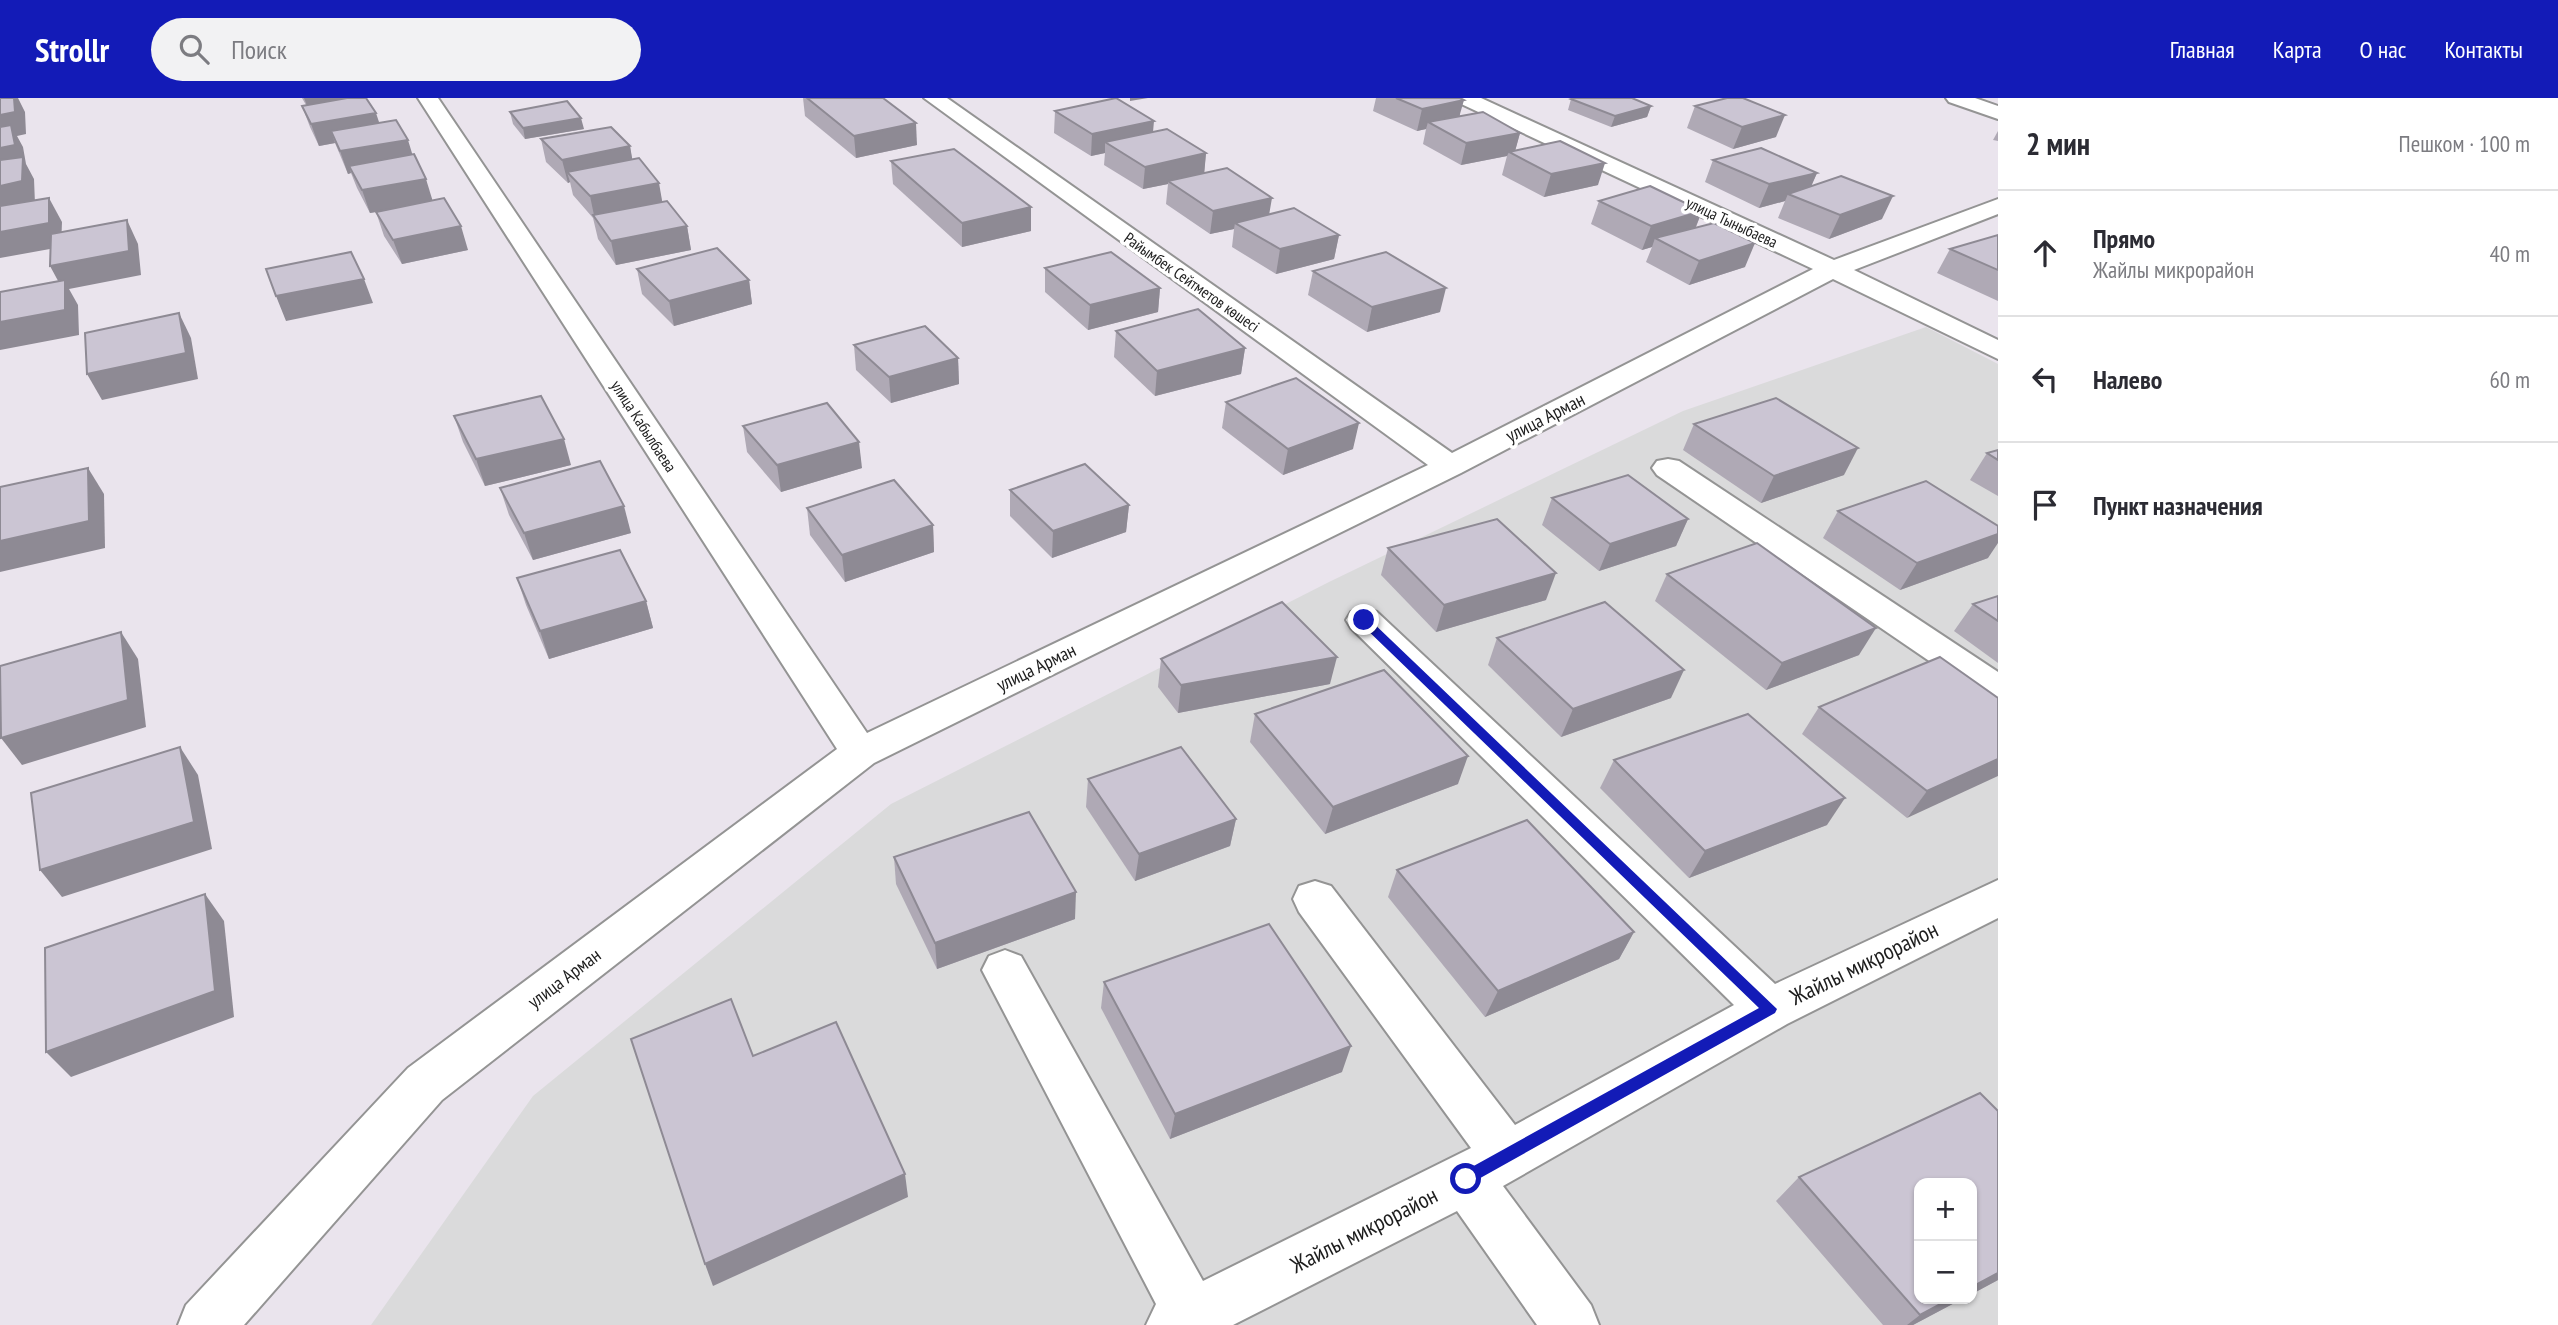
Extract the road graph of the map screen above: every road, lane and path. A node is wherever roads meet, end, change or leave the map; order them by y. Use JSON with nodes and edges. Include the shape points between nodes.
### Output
{"nodes":[{"id":1,"x":428,"y":98,"type":"edge"},
{"id":2,"x":934,"y":98,"type":"edge"},
{"id":3,"x":1464,"y":98,"type":"edge"},
{"id":4,"x":1956,"y":98,"type":"edge"},
{"id":5,"x":1998,"y":113,"type":"edge"},
{"id":6,"x":1998,"y":206,"type":"edge"},
{"id":7,"x":1833,"y":269,"type":"junction"},
{"id":8,"x":1998,"y":351,"type":"edge"},
{"id":9,"x":1450,"y":466,"type":"junction"},
{"id":10,"x":1668,"y":468,"type":"dead end"},
{"id":11,"x":1364,"y":620,"type":"dead end"},
{"id":12,"x":1998,"y":690,"type":"edge"},
{"id":13,"x":860,"y":753,"type":"junction"},
{"id":14,"x":1998,"y":898,"type":"edge"},
{"id":15,"x":1315,"y":899,"type":"dead end"},
{"id":16,"x":1005,"y":970,"type":"dead end"},
{"id":17,"x":1770,"y":1009,"type":"junction"},
{"id":18,"x":1486,"y":1166,"type":"junction"},
{"id":19,"x":1183,"y":1320,"type":"edge"},
{"id":20,"x":206,"y":1325,"type":"edge"},
{"id":21,"x":1571,"y":1325,"type":"edge"}],
"edges":[{"from":1,"to":13,"type":"street","name":"улица Кабылбаева"},
{"from":2,"to":9,"type":"street","name":"Райымбек Сейтметов көшесі"},
{"from":3,"to":7,"type":"street","name":"улица Тыныбаева"},
{"from":4,"to":5,"type":"street"},
{"from":6,"to":7,"type":"street","name":"улица Арман"},
{"from":7,"to":8,"type":"street","name":"улица Тыныбаева"},
{"from":7,"to":9,"type":"street","name":"улица Арман"},
{"from":9,"to":13,"type":"street","name":"улица Арман"},
{"from":10,"to":12,"type":"street"},
{"from":11,"to":17,"type":"street"},
{"from":13,"to":20,"type":"street","name":"улица Арман","via":[[425,1084]]},
{"from":14,"to":17,"type":"street","name":"Жайлы микрорайон"},
{"from":15,"to":18,"type":"street"},
{"from":16,"to":19,"type":"street"},
{"from":17,"to":18,"type":"street","name":"Жайлы микрорайон"},
{"from":18,"to":19,"type":"street","name":"Жайлы микрорайон"},
{"from":18,"to":21,"type":"street"}]}
